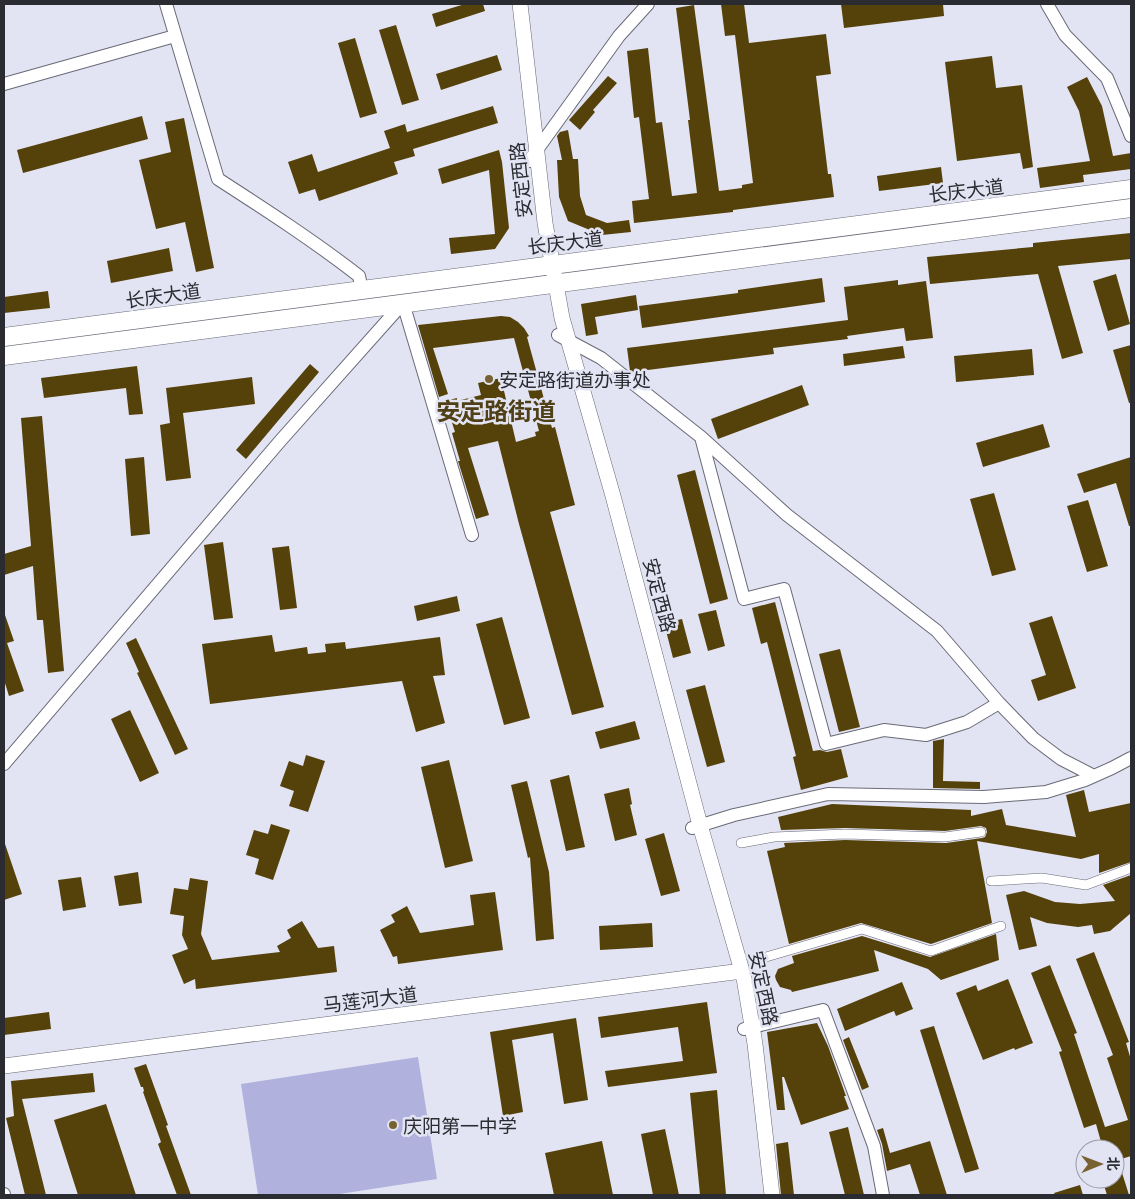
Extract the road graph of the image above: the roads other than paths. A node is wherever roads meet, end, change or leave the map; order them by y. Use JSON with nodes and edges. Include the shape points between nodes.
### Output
{"nodes":[{"id":1,"x":166,"y":4,"type":"edge"},
{"id":2,"x":511,"y":4,"type":"edge"},
{"id":3,"x":520,"y":4,"type":"edge"},
{"id":4,"x":648,"y":4,"type":"edge"},
{"id":5,"x":1047,"y":4,"type":"edge"},
{"id":6,"x":175,"y":36,"type":"junction"},
{"id":7,"x":4,"y":84,"type":"edge"},
{"id":8,"x":1131,"y":136,"type":"edge"},
{"id":9,"x":533,"y":155,"type":"junction"},
{"id":10,"x":1131,"y":189,"type":"edge"},
{"id":11,"x":1131,"y":208,"type":"edge"},
{"id":12,"x":548,"y":266,"type":"junction"},
{"id":13,"x":551,"y":284,"type":"junction"},
{"id":14,"x":362,"y":290,"type":"junction"},
{"id":15,"x":403,"y":303,"type":"junction"},
{"id":16,"x":4,"y":337,"type":"edge"},
{"id":17,"x":563,"y":338,"type":"junction"},
{"id":18,"x":4,"y":356,"type":"edge"},
{"id":19,"x":701,"y":437,"type":"junction"},
{"id":20,"x":472,"y":536,"type":"dead end"},
{"id":21,"x":999,"y":704,"type":"junction"},
{"id":22,"x":1131,"y":758,"type":"edge"},
{"id":23,"x":4,"y":764,"type":"edge"},
{"id":24,"x":1094,"y":776,"type":"junction"},
{"id":25,"x":696,"y":826,"type":"junction"},
{"id":26,"x":981,"y":832,"type":"dead end"},
{"id":27,"x":740,"y":844,"type":"dead end"},
{"id":28,"x":1131,"y":868,"type":"edge"},
{"id":29,"x":991,"y":881,"type":"dead end"},
{"id":30,"x":1001,"y":926,"type":"dead end"},
{"id":31,"x":766,"y":957,"type":"dead end"},
{"id":32,"x":736,"y":967,"type":"junction"},
{"id":33,"x":748,"y":1028,"type":"junction"},
{"id":34,"x":4,"y":1056,"type":"edge"},
{"id":35,"x":4,"y":1066,"type":"edge"},
{"id":36,"x":763,"y":1195,"type":"edge"},
{"id":37,"x":772,"y":1195,"type":"edge"},
{"id":38,"x":883,"y":1195,"type":"edge"}],
"edges":[{"from":1,"to":6,"type":"street"},
{"from":2,"to":9,"type":"street","name":"安定西路"},
{"from":3,"to":9,"type":"street","name":"安定西路"},
{"from":4,"to":9,"type":"street","via":[[619,36]]},
{"from":5,"to":8,"type":"street","via":[[1066,35],[1108,78]]},
{"from":6,"to":7,"type":"street"},
{"from":6,"to":14,"type":"street","via":[[218,179],[337,259],[359,276]]},
{"from":9,"to":12,"type":"street","name":"安定西路","via":[[545,223]]},
{"from":10,"to":12,"type":"main road","name":"长庆大道"},
{"from":11,"to":13,"type":"main road","name":"长庆大道"},
{"from":12,"to":13,"type":"street","name":"安定西路"},
{"from":12,"to":14,"type":"main road","name":"长庆大道"},
{"from":13,"to":15,"type":"main road","name":"长庆大道"},
{"from":13,"to":17,"type":"street","name":"安定西路"},
{"from":14,"to":16,"type":"main road","name":"长庆大道"},
{"from":15,"to":18,"type":"main road","name":"长庆大道"},
{"from":15,"to":20,"type":"street"},
{"from":15,"to":23,"type":"street","via":[[281,440]]},
{"from":17,"to":19,"type":"street","via":[[601,358]]},
{"from":17,"to":25,"type":"street","name":"安定西路"},
{"from":19,"to":21,"type":"street","via":[[787,515],[937,631]]},
{"from":19,"to":21,"type":"street","via":[[744,599],[784,589],[826,744],[884,730],[926,735],[968,722]]},
{"from":21,"to":24,"type":"street","via":[[1033,738],[1061,759]]},
{"from":22,"to":24,"type":"street"},
{"from":24,"to":25,"type":"street","via":[[1046,792],[984,797],[828,794]]},
{"from":25,"to":32,"type":"street","name":"安定西路"},
{"from":26,"to":27,"type":"street","via":[[945,837],[845,834],[774,837]]},
{"from":28,"to":29,"type":"street","via":[[1086,885],[1042,878]]},
{"from":30,"to":31,"type":"street","via":[[931,951],[862,929]]},
{"from":32,"to":33,"type":"street","name":"安定西路"},
{"from":32,"to":34,"type":"street","name":"马莲河大道"},
{"from":32,"to":35,"type":"street","name":"马莲河大道"},
{"from":33,"to":36,"type":"street","name":"安定西路"},
{"from":33,"to":37,"type":"street","name":"安定西路"},
{"from":33,"to":38,"type":"street","via":[[823,1010],[874,1146]]}]}
